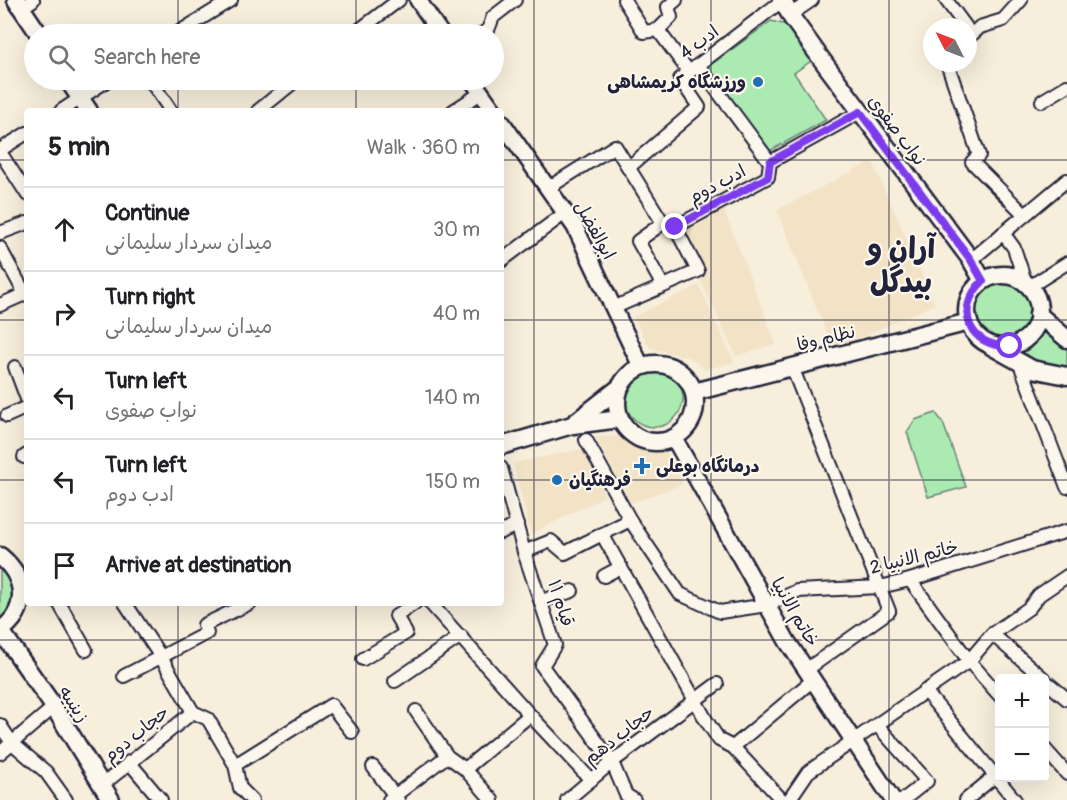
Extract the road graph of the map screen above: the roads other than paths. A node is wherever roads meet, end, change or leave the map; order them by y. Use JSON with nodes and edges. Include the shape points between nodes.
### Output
{"nodes":[{"id":1,"x":231,"y":0,"type":"edge"},
{"id":2,"x":399,"y":0,"type":"edge"},
{"id":3,"x":407,"y":0,"type":"edge"},
{"id":4,"x":515,"y":0,"type":"edge"},
{"id":5,"x":624,"y":0,"type":"edge"},
{"id":6,"x":676,"y":0,"type":"edge"},
{"id":7,"x":812,"y":0,"type":"edge"},
{"id":8,"x":946,"y":0,"type":"edge"},
{"id":9,"x":1021,"y":0,"type":"edge"},
{"id":10,"x":24,"y":2,"type":"edge"},
{"id":11,"x":785,"y":4,"type":"edge"},
{"id":12,"x":421,"y":5,"type":"edge"},
{"id":13,"x":958,"y":18,"type":"edge"},
{"id":14,"x":34,"y":24,"type":"edge"},
{"id":15,"x":192,"y":24,"type":"edge"},
{"id":16,"x":367,"y":24,"type":"edge"},
{"id":17,"x":434,"y":24,"type":"edge"},
{"id":18,"x":490,"y":24,"type":"edge"},
{"id":19,"x":977,"y":28,"type":"edge"},
{"id":20,"x":658,"y":30,"type":"junction"},
{"id":21,"x":694,"y":69,"type":"junction"},
{"id":22,"x":950,"y":72,"type":"edge"},
{"id":23,"x":1067,"y":86,"type":"edge"},
{"id":24,"x":75,"y":90,"type":"edge"},
{"id":25,"x":99,"y":90,"type":"edge"},
{"id":26,"x":157,"y":90,"type":"edge"},
{"id":27,"x":284,"y":90,"type":"edge"},
{"id":28,"x":479,"y":90,"type":"edge"},
{"id":29,"x":481,"y":93,"type":"junction"},
{"id":30,"x":1042,"y":101,"type":"dead end"},
{"id":31,"x":85,"y":105,"type":"edge"},
{"id":32,"x":169,"y":108,"type":"edge"},
{"id":33,"x":262,"y":108,"type":"edge"},
{"id":34,"x":458,"y":108,"type":"edge"},
{"id":35,"x":492,"y":108,"type":"edge"},
{"id":36,"x":860,"y":112,"type":"junction"},
{"id":37,"x":504,"y":126,"type":"edge"},
{"id":38,"x":24,"y":135,"type":"edge"},
{"id":39,"x":0,"y":151,"type":"edge"},
{"id":40,"x":770,"y":162,"type":"junction"},
{"id":41,"x":628,"y":168,"type":"junction"},
{"id":42,"x":1067,"y":180,"type":"edge"},
{"id":43,"x":548,"y":188,"type":"junction"},
{"id":44,"x":24,"y":189,"type":"edge"},
{"id":45,"x":565,"y":213,"type":"junction"},
{"id":46,"x":1025,"y":215,"type":"junction"},
{"id":47,"x":24,"y":224,"type":"edge"},
{"id":48,"x":669,"y":225,"type":"junction"},
{"id":49,"x":0,"y":233,"type":"edge"},
{"id":50,"x":1003,"y":233,"type":"junction"},
{"id":51,"x":0,"y":248,"type":"edge"},
{"id":52,"x":504,"y":259,"type":"edge"},
{"id":53,"x":971,"y":260,"type":"junction"},
{"id":54,"x":1067,"y":263,"type":"edge"},
{"id":55,"x":983,"y":281,"type":"junction"},
{"id":56,"x":663,"y":286,"type":"junction"},
{"id":57,"x":1028,"y":286,"type":"junction"},
{"id":58,"x":0,"y":305,"type":"edge"},
{"id":59,"x":613,"y":308,"type":"junction"},
{"id":60,"x":1038,"y":314,"type":"junction"},
{"id":61,"x":969,"y":322,"type":"junction"},
{"id":62,"x":1067,"y":339,"type":"edge"},
{"id":63,"x":988,"y":344,"type":"junction"},
{"id":64,"x":1020,"y":364,"type":"junction"},
{"id":65,"x":641,"y":366,"type":"junction"},
{"id":66,"x":15,"y":367,"type":"dead end"},
{"id":67,"x":792,"y":367,"type":"junction"},
{"id":68,"x":1067,"y":376,"type":"edge"},
{"id":69,"x":620,"y":387,"type":"junction"},
{"id":70,"x":24,"y":391,"type":"edge"},
{"id":71,"x":694,"y":392,"type":"junction"},
{"id":72,"x":24,"y":408,"type":"edge"},
{"id":73,"x":7,"y":416,"type":"dead end"},
{"id":74,"x":620,"y":419,"type":"junction"},
{"id":75,"x":572,"y":425,"type":"junction"},
{"id":76,"x":674,"y":438,"type":"junction"},
{"id":77,"x":586,"y":440,"type":"dead end"},
{"id":78,"x":504,"y":445,"type":"edge"},
{"id":79,"x":504,"y":479,"type":"edge"},
{"id":80,"x":1067,"y":487,"type":"edge"},
{"id":81,"x":630,"y":520,"type":"junction"},
{"id":82,"x":517,"y":525,"type":"junction"},
{"id":83,"x":504,"y":531,"type":"edge"},
{"id":84,"x":1067,"y":531,"type":"edge"},
{"id":85,"x":602,"y":534,"type":"junction"},
{"id":86,"x":524,"y":552,"type":"junction"},
{"id":87,"x":0,"y":556,"type":"edge"},
{"id":88,"x":621,"y":567,"type":"junction"},
{"id":89,"x":604,"y":576,"type":"dead end"},
{"id":90,"x":1067,"y":576,"type":"edge"},
{"id":91,"x":910,"y":580,"type":"junction"},
{"id":92,"x":880,"y":587,"type":"junction"},
{"id":93,"x":24,"y":588,"type":"edge"},
{"id":94,"x":573,"y":591,"type":"dead end"},
{"id":95,"x":542,"y":601,"type":"junction"},
{"id":96,"x":767,"y":605,"type":"junction"},
{"id":97,"x":61,"y":606,"type":"edge"},
{"id":98,"x":127,"y":606,"type":"edge"},
{"id":99,"x":244,"y":606,"type":"edge"},
{"id":100,"x":411,"y":606,"type":"edge"},
{"id":101,"x":432,"y":606,"type":"edge"},
{"id":102,"x":0,"y":631,"type":"edge"},
{"id":103,"x":992,"y":634,"type":"junction"},
{"id":104,"x":461,"y":636,"type":"junction"},
{"id":105,"x":86,"y":650,"type":"dead end"},
{"id":106,"x":161,"y":657,"type":"junction"},
{"id":107,"x":363,"y":659,"type":"dead end"},
{"id":108,"x":969,"y":661,"type":"junction"},
{"id":109,"x":1038,"y":674,"type":"edge"},
{"id":110,"x":810,"y":675,"type":"junction"},
{"id":111,"x":124,"y":676,"type":"dead end"},
{"id":112,"x":395,"y":681,"type":"dead end"},
{"id":113,"x":1049,"y":683,"type":"edge"},
{"id":114,"x":717,"y":684,"type":"dead end"},
{"id":115,"x":995,"y":691,"type":"edge"},
{"id":116,"x":925,"y":692,"type":"junction"},
{"id":117,"x":1067,"y":699,"type":"edge"},
{"id":118,"x":695,"y":701,"type":"junction"},
{"id":119,"x":54,"y":707,"type":"junction"},
{"id":120,"x":416,"y":711,"type":"dead end"},
{"id":121,"x":193,"y":712,"type":"junction"},
{"id":122,"x":530,"y":715,"type":"junction"},
{"id":123,"x":0,"y":725,"type":"edge"},
{"id":124,"x":876,"y":725,"type":"junction"},
{"id":125,"x":352,"y":732,"type":"dead end"},
{"id":126,"x":854,"y":741,"type":"junction"},
{"id":127,"x":12,"y":743,"type":"junction"},
{"id":128,"x":733,"y":747,"type":"junction"},
{"id":129,"x":0,"y":753,"type":"edge"},
{"id":130,"x":1049,"y":754,"type":"edge"},
{"id":131,"x":447,"y":756,"type":"junction"},
{"id":132,"x":129,"y":762,"type":"junction"},
{"id":133,"x":612,"y":762,"type":"junction"},
{"id":134,"x":234,"y":765,"type":"junction"},
{"id":135,"x":373,"y":767,"type":"dead end"},
{"id":136,"x":465,"y":769,"type":"junction"},
{"id":137,"x":1067,"y":774,"type":"edge"},
{"id":138,"x":995,"y":776,"type":"joint"},
{"id":139,"x":591,"y":780,"type":"junction"},
{"id":140,"x":1000,"y":782,"type":"edge"},
{"id":141,"x":102,"y":785,"type":"junction"},
{"id":142,"x":394,"y":799,"type":"edge"},
{"id":143,"x":66,"y":800,"type":"edge"},
{"id":144,"x":111,"y":800,"type":"edge"},
{"id":145,"x":161,"y":800,"type":"edge"},
{"id":146,"x":252,"y":800,"type":"edge"},
{"id":147,"x":492,"y":800,"type":"edge"},
{"id":148,"x":567,"y":800,"type":"edge"},
{"id":149,"x":634,"y":800,"type":"edge"},
{"id":150,"x":782,"y":800,"type":"edge"},
{"id":151,"x":789,"y":800,"type":"edge"},
{"id":152,"x":893,"y":800,"type":"edge"},
{"id":153,"x":903,"y":800,"type":"edge"},
{"id":154,"x":966,"y":800,"type":"edge"},
{"id":155,"x":1015,"y":800,"type":"edge"}],
"edges":[{"from":1,"to":15,"type":"street"},
{"from":2,"to":16,"type":"street"},
{"from":3,"to":12,"type":"street"},
{"from":4,"to":18,"type":"street","via":[[493,17]]},
{"from":5,"to":20,"type":"street","via":[[644,32]]},
{"from":6,"to":20,"type":"street","via":[[668,7],[671,17]]},
{"from":7,"to":11,"type":"street","name":"ادب 4"},
{"from":8,"to":13,"type":"street"},
{"from":9,"to":19,"type":"street","via":[[1003,20]]},
{"from":10,"to":14,"type":"main road"},
{"from":11,"to":21,"type":"street","name":"ادب 4"},
{"from":11,"to":36,"type":"main road","name":"نواب صفوی"},
{"from":12,"to":17,"type":"street"},
{"from":20,"to":21,"type":"street"},
{"from":21,"to":40,"type":"street"},
{"from":21,"to":41,"type":"street","name":"ادب 4","via":[[680,79],[699,107]]},
{"from":22,"to":46,"type":"street","via":[[979,155],[972,162]]},
{"from":23,"to":30,"type":"street"},
{"from":24,"to":31,"type":"main road"},
{"from":25,"to":31,"type":"street"},
{"from":26,"to":32,"type":"street"},
{"from":27,"to":33,"type":"street"},
{"from":28,"to":29,"type":"street","name":"ابوالفضل"},
{"from":29,"to":34,"type":"street"},
{"from":29,"to":35,"type":"street","name":"ابوالفضل"},
{"from":36,"to":40,"type":"street","name":"ادب دوم"},
{"from":36,"to":53,"type":"main road","name":"نواب صفوی"},
{"from":37,"to":43,"type":"street","name":"ابوالفضل"},
{"from":38,"to":39,"type":"street"},
{"from":39,"to":44,"type":"street"},
{"from":40,"to":48,"type":"street","name":"ادب دوم","via":[[768,177]]},
{"from":41,"to":43,"type":"street","via":[[615,146]]},
{"from":41,"to":48,"type":"street"},
{"from":42,"to":46,"type":"street"},
{"from":43,"to":45,"type":"street","name":"ابوالفضل"},
{"from":45,"to":52,"type":"street"},
{"from":45,"to":59,"type":"street","name":"ابوالفضل"},
{"from":46,"to":50,"type":"street"},
{"from":47,"to":49,"type":"street"},
{"from":48,"to":56,"type":"street","via":[[639,241]]},
{"from":48,"to":56,"type":"street","via":[[698,271]]},
{"from":50,"to":53,"type":"street"},
{"from":50,"to":57,"type":"street","via":[[1014,248]]},
{"from":51,"to":58,"type":"street","via":[[24,294]]},
{"from":53,"to":55,"type":"main road","name":"نواب صفوی"},
{"from":54,"to":57,"type":"street"},
{"from":55,"to":57,"type":"main road","via":[[1010,276]]},
{"from":55,"to":61,"type":"main road","via":[[969,299]]},
{"from":56,"to":59,"type":"street"},
{"from":57,"to":60,"type":"main road"},
{"from":59,"to":65,"type":"street","name":"ابوالفضل"},
{"from":60,"to":62,"type":"main road"},
{"from":60,"to":63,"type":"main road","via":[[1029,335],[1021,342],[999,347]]},
{"from":61,"to":63,"type":"main road"},
{"from":61,"to":67,"type":"main road","name":"نظام وفا"},
{"from":63,"to":64,"type":"main road"},
{"from":64,"to":68,"type":"main road"},
{"from":64,"to":80,"type":"street"},
{"from":65,"to":69,"type":"main road"},
{"from":65,"to":71,"type":"main road","via":[[667,365],[688,380]]},
{"from":66,"to":70,"type":"street"},
{"from":67,"to":71,"type":"main road","name":"نظام وفا"},
{"from":67,"to":92,"type":"street"},
{"from":69,"to":74,"type":"main road"},
{"from":69,"to":75,"type":"main road"},
{"from":71,"to":76,"type":"main road","via":[[692,418]]},
{"from":72,"to":73,"type":"street"},
{"from":74,"to":75,"type":"main road"},
{"from":74,"to":76,"type":"main road","via":[[632,434],[649,442]]},
{"from":75,"to":78,"type":"main road"},
{"from":76,"to":96,"type":"street","name":"خاتم الانبیا"},
{"from":77,"to":81,"type":"street","name":"خاتم الانبیا 2"},
{"from":79,"to":82,"type":"street","name":"قیام ۱۱"},
{"from":81,"to":85,"type":"street"},
{"from":81,"to":96,"type":"street","name":"خاتم الانبیا 2","via":[[680,594],[720,612]]},
{"from":82,"to":83,"type":"street"},
{"from":82,"to":86,"type":"street","name":"قیام ۱۱"},
{"from":84,"to":91,"type":"street","name":"خاتم الانبیا 2"},
{"from":85,"to":86,"type":"street","via":[[565,553],[550,541]]},
{"from":85,"to":88,"type":"street"},
{"from":86,"to":95,"type":"street","name":"قیام ۱۱"},
{"from":87,"to":93,"type":"main road","via":[[10,564]]},
{"from":88,"to":89,"type":"street"},
{"from":88,"to":118,"type":"street"},
{"from":90,"to":103,"type":"street"},
{"from":91,"to":92,"type":"street","name":"خاتم الانبیا 2"},
{"from":91,"to":108,"type":"street"},
{"from":92,"to":96,"type":"street","name":"خاتم الانبیا 2","via":[[797,591]]},
{"from":92,"to":110,"type":"street","via":[[889,611]]},
{"from":93,"to":102,"type":"main road","via":[[17,613]]},
{"from":94,"to":95,"type":"street"},
{"from":95,"to":133,"type":"street","name":"قیام ۱۱","via":[[555,645],[542,666]]},
{"from":96,"to":110,"type":"street","name":"خاتم الانبیا"},
{"from":97,"to":105,"type":"street"},
{"from":98,"to":106,"type":"street"},
{"from":99,"to":106,"type":"street","via":[[204,625],[207,633]]},
{"from":100,"to":107,"type":"street","via":[[396,616],[406,633]]},
{"from":101,"to":104,"type":"street"},
{"from":102,"to":119,"type":"main road","name":"زینبیه"},
{"from":103,"to":108,"type":"street"},
{"from":103,"to":109,"type":"street"},
{"from":104,"to":112,"type":"street"},
{"from":104,"to":122,"type":"street"},
{"from":106,"to":111,"type":"street"},
{"from":106,"to":121,"type":"street"},
{"from":108,"to":115,"type":"street"},
{"from":108,"to":116,"type":"street"},
{"from":110,"to":126,"type":"street","name":"خاتم الانبیا"},
{"from":110,"to":128,"type":"street"},
{"from":113,"to":117,"type":"street"},
{"from":114,"to":118,"type":"street","name":"حجاب دهم"},
{"from":116,"to":124,"type":"street"},
{"from":116,"to":138,"type":"street"},
{"from":118,"to":128,"type":"street","via":[[719,740]]},
{"from":118,"to":133,"type":"street","name":"حجاب دهم"},
{"from":119,"to":127,"type":"street"},
{"from":119,"to":141,"type":"main road","name":"زینبیه"},
{"from":120,"to":131,"type":"street"},
{"from":121,"to":132,"type":"street","name":"حجاب دوم"},
{"from":121,"to":134,"type":"street","via":[[208,720]]},
{"from":122,"to":136,"type":"street"},
{"from":122,"to":139,"type":"street"},
{"from":123,"to":127,"type":"street"},
{"from":124,"to":126,"type":"street"},
{"from":124,"to":153,"type":"street","via":[[927,781]]},
{"from":125,"to":134,"type":"street","via":[[331,705]]},
{"from":126,"to":151,"type":"street","via":[[808,772]]},
{"from":126,"to":152,"type":"street","name":"خاتم الانبیا"},
{"from":127,"to":129,"type":"street"},
{"from":127,"to":143,"type":"street","via":[[46,772]]},
{"from":128,"to":150,"type":"street"},
{"from":130,"to":137,"type":"street"},
{"from":131,"to":136,"type":"street"},
{"from":131,"to":142,"type":"street"},
{"from":132,"to":141,"type":"street","name":"حجاب دوم"},
{"from":132,"to":145,"type":"street"},
{"from":133,"to":139,"type":"street","name":"حجاب دهم"},
{"from":133,"to":149,"type":"street","via":[[626,795]]},
{"from":134,"to":146,"type":"street","via":[[240,788]]},
{"from":135,"to":142,"type":"street"},
{"from":136,"to":147,"type":"street"},
{"from":138,"to":154,"type":"street"},
{"from":139,"to":148,"type":"street","name":"حجاب دهم"},
{"from":140,"to":155,"type":"street"},
{"from":141,"to":144,"type":"main road","name":"زینبیه"}]}
